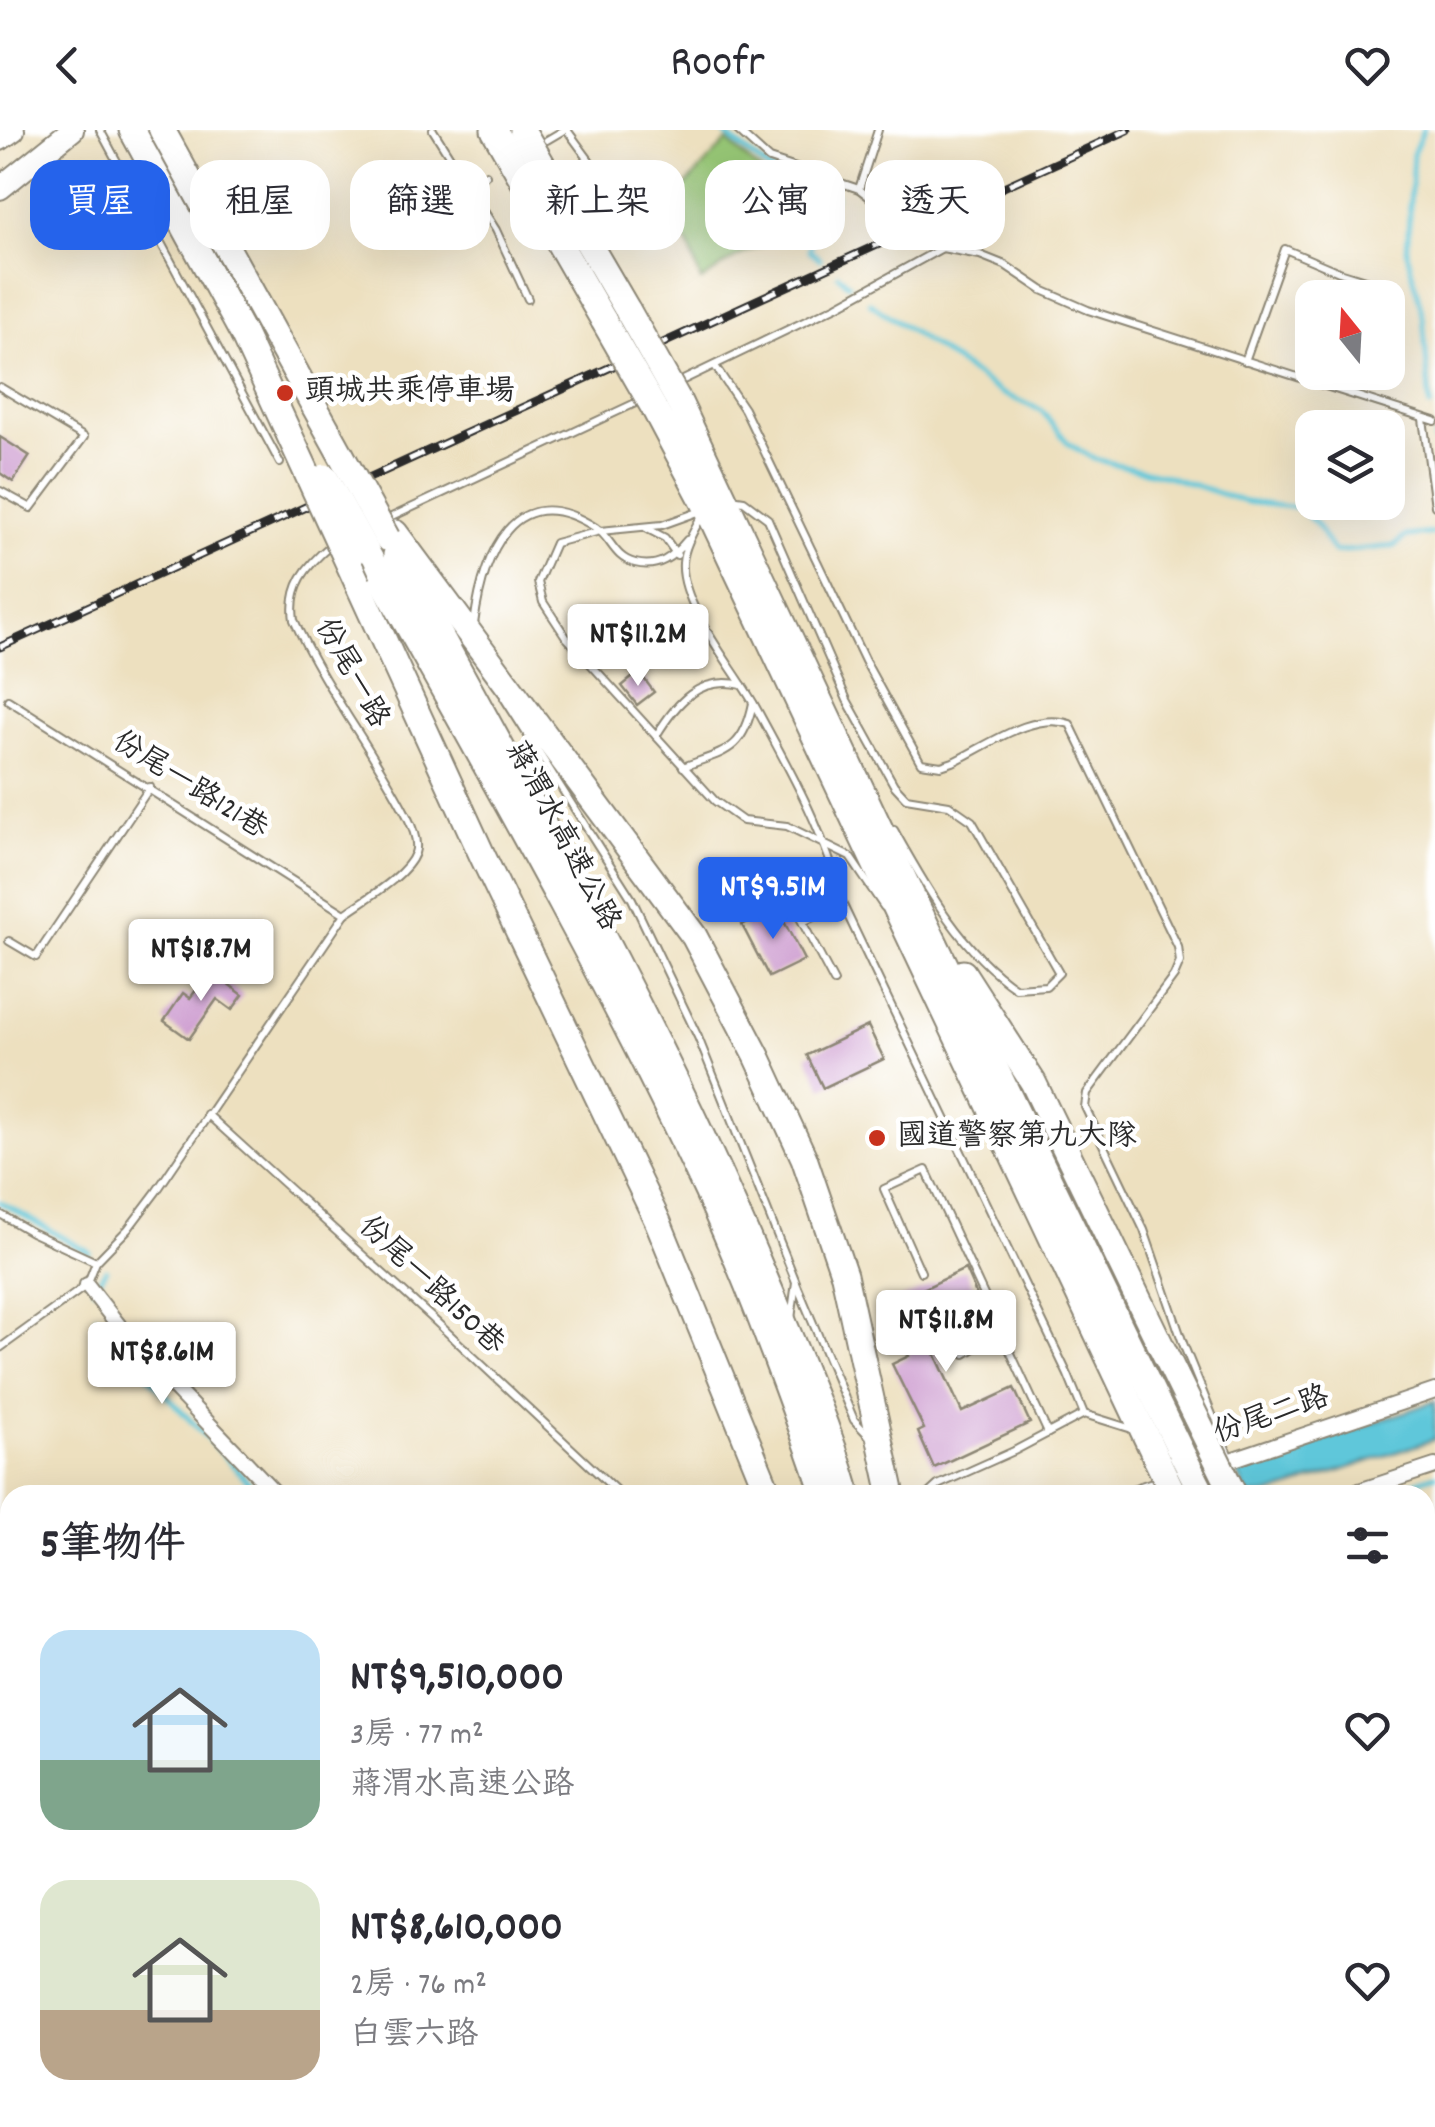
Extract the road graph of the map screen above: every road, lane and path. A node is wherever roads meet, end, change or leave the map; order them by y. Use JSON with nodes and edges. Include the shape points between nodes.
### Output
{"nodes":[{"id":1,"x":13,"y":130,"type":"edge"},
{"id":2,"x":72,"y":130,"type":"edge"},
{"id":3,"x":100,"y":130,"type":"edge"},
{"id":4,"x":132,"y":130,"type":"edge"},
{"id":5,"x":162,"y":130,"type":"edge"},
{"id":6,"x":433,"y":130,"type":"edge"},
{"id":7,"x":494,"y":130,"type":"edge"},
{"id":8,"x":522,"y":130,"type":"edge"},
{"id":9,"x":566,"y":130,"type":"edge"},
{"id":10,"x":737,"y":130,"type":"edge"},
{"id":11,"x":878,"y":130,"type":"edge"},
{"id":12,"x":0,"y":140,"type":"edge"},
{"id":13,"x":547,"y":140,"type":"dead end"},
{"id":14,"x":452,"y":160,"type":"edge"},
{"id":15,"x":592,"y":160,"type":"edge"},
{"id":16,"x":0,"y":188,"type":"edge"},
{"id":17,"x":859,"y":189,"type":"junction"},
{"id":18,"x":865,"y":194,"type":"edge"},
{"id":19,"x":490,"y":222,"type":"edge"},
{"id":20,"x":938,"y":250,"type":"edge"},
{"id":21,"x":953,"y":250,"type":"edge"},
{"id":22,"x":1365,"y":280,"type":"edge"},
{"id":23,"x":528,"y":299,"type":"dead end"},
{"id":24,"x":243,"y":334,"type":"junction"},
{"id":25,"x":1245,"y":361,"type":"junction"},
{"id":26,"x":715,"y":366,"type":"junction"},
{"id":27,"x":0,"y":388,"type":"edge"},
{"id":28,"x":665,"y":403,"type":"junction"},
{"id":29,"x":1424,"y":419,"type":"junction"},
{"id":30,"x":1435,"y":421,"type":"edge"},
{"id":31,"x":280,"y":464,"type":"dead end"},
{"id":32,"x":0,"y":491,"type":"edge"},
{"id":33,"x":716,"y":504,"type":"junction"},
{"id":34,"x":1435,"y":506,"type":"edge"},
{"id":35,"x":642,"y":526,"type":"junction"},
{"id":36,"x":600,"y":531,"type":"junction"},
{"id":37,"x":693,"y":533,"type":"junction"},
{"id":38,"x":382,"y":540,"type":"junction"},
{"id":39,"x":676,"y":554,"type":"junction"},
{"id":40,"x":682,"y":565,"type":"junction"},
{"id":41,"x":472,"y":635,"type":"junction"},
{"id":42,"x":496,"y":668,"type":"junction"},
{"id":43,"x":810,"y":682,"type":"junction"},
{"id":44,"x":743,"y":686,"type":"junction"},
{"id":45,"x":8,"y":700,"type":"dead end"},
{"id":46,"x":754,"y":702,"type":"junction"},
{"id":47,"x":656,"y":736,"type":"junction"},
{"id":48,"x":683,"y":767,"type":"junction"},
{"id":49,"x":150,"y":787,"type":"junction"},
{"id":50,"x":884,"y":812,"type":"dead end"},
{"id":51,"x":893,"y":828,"type":"dead end"},
{"id":52,"x":826,"y":844,"type":"junction"},
{"id":53,"x":894,"y":858,"type":"junction"},
{"id":54,"x":792,"y":902,"type":"dead end"},
{"id":55,"x":842,"y":903,"type":"junction"},
{"id":56,"x":345,"y":914,"type":"junction"},
{"id":57,"x":803,"y":922,"type":"junction"},
{"id":58,"x":905,"y":930,"type":"junction"},
{"id":59,"x":9,"y":940,"type":"dead end"},
{"id":60,"x":834,"y":982,"type":"dead end"},
{"id":61,"x":207,"y":1114,"type":"junction"},
{"id":62,"x":0,"y":1214,"type":"edge"},
{"id":63,"x":96,"y":1262,"type":"junction"},
{"id":64,"x":921,"y":1272,"type":"dead end"},
{"id":65,"x":796,"y":1282,"type":"junction"},
{"id":66,"x":86,"y":1284,"type":"junction"},
{"id":67,"x":1002,"y":1331,"type":"junction"},
{"id":68,"x":788,"y":1335,"type":"junction"},
{"id":69,"x":0,"y":1348,"type":"edge"},
{"id":70,"x":965,"y":1354,"type":"dead end"},
{"id":71,"x":1435,"y":1391,"type":"edge"},
{"id":72,"x":1084,"y":1414,"type":"junction"},
{"id":73,"x":1142,"y":1432,"type":"junction"},
{"id":74,"x":1048,"y":1434,"type":"junction"},
{"id":75,"x":882,"y":1449,"type":"junction"},
{"id":76,"x":1169,"y":1456,"type":"junction"},
{"id":77,"x":1231,"y":1460,"type":"junction"},
{"id":78,"x":1435,"y":1466,"type":"edge"},
{"id":79,"x":267,"y":1485,"type":"edge"},
{"id":80,"x":610,"y":1485,"type":"edge"},
{"id":81,"x":765,"y":1485,"type":"edge"},
{"id":82,"x":820,"y":1485,"type":"edge"},
{"id":83,"x":844,"y":1485,"type":"edge"},
{"id":84,"x":890,"y":1485,"type":"edge"},
{"id":85,"x":938,"y":1485,"type":"edge"},
{"id":86,"x":1157,"y":1485,"type":"edge"},
{"id":87,"x":1173,"y":1485,"type":"edge"},
{"id":88,"x":1194,"y":1485,"type":"edge"},
{"id":89,"x":1229,"y":1485,"type":"edge"},
{"id":90,"x":1379,"y":1485,"type":"edge"}],
"edges":[{"from":1,"to":12,"type":"main road"},
{"from":2,"to":16,"type":"main road"},
{"from":3,"to":31,"type":"lane"},
{"from":4,"to":24,"type":"highway","name":"蔣渭水高速公路"},
{"from":5,"to":38,"type":"highway","name":"蔣渭水高速公路","bridge":true},
{"from":6,"to":14,"type":"lane"},
{"from":7,"to":28,"type":"highway","bridge":true,"via":[[604,322]]},
{"from":8,"to":28,"type":"highway","bridge":true,"via":[[628,310]]},
{"from":9,"to":13,"type":"lane"},
{"from":9,"to":15,"type":"lane"},
{"from":10,"to":17,"type":"lane","via":[[769,159]]},
{"from":11,"to":17,"type":"lane"},
{"from":17,"to":18,"type":"lane"},
{"from":19,"to":23,"type":"lane"},
{"from":20,"to":26,"type":"lane","name":"份尾一路"},
{"from":21,"to":25,"type":"lane","via":[[1005,264],[1088,310]]},
{"from":22,"to":25,"type":"lane","via":[[1285,248]]},
{"from":24,"to":38,"type":"highway","name":"蔣渭水高速公路","bridge":true},
{"from":24,"to":81,"type":"highway","bridge":true,"via":[[658,1222]]},
{"from":25,"to":29,"type":"lane"},
{"from":26,"to":56,"type":"lane","name":"份尾一路","via":[[330,545],[300,577],[294,620],[417,844],[408,866]]},
{"from":26,"to":77,"type":"lane","via":[[744,409],[921,763],[953,762],[1038,722],[1070,724],[1178,947],[1174,976],[1086,1093],[1086,1108],[1144,1230]]},
{"from":27,"to":32,"type":"lane","via":[[84,437],[31,508]]},
{"from":28,"to":33,"type":"highway"},
{"from":29,"to":30,"type":"lane"},
{"from":29,"to":34,"type":"lane"},
{"from":33,"to":35,"type":"lane","via":[[679,521]]},
{"from":33,"to":37,"type":"lane"},
{"from":33,"to":43,"type":"highway"},
{"from":33,"to":51,"type":"lane","via":[[744,501],[768,519],[847,700],[894,785],[906,798],[949,805],[972,821],[1059,973],[1046,986],[1016,988],[990,968],[935,900]]},
{"from":33,"to":58,"type":"highway"},
{"from":35,"to":36,"type":"lane"},
{"from":35,"to":39,"type":"lane","via":[[665,538]]},
{"from":36,"to":39,"type":"lane","via":[[611,549],[632,562],[657,564]]},
{"from":36,"to":41,"type":"lane","via":[[551,508],[517,521],[501,536],[482,574]]},
{"from":36,"to":47,"type":"lane","via":[[555,543],[538,582],[543,602],[566,638]]},
{"from":37,"to":39,"type":"lane"},
{"from":37,"to":40,"type":"lane"},
{"from":38,"to":41,"type":"highway"},
{"from":38,"to":68,"type":"highway","name":"蔣渭水高速公路","via":[[519,778],[671,1070]]},
{"from":38,"to":82,"type":"highway","name":"蔣渭水高速公路","via":[[708,1194]]},
{"from":39,"to":40,"type":"lane"},
{"from":40,"to":44,"type":"lane","via":[[694,604]]},
{"from":41,"to":42,"type":"highway"},
{"from":42,"to":65,"type":"lane","via":[[506,704],[620,877],[690,1016]]},
{"from":42,"to":75,"type":"highway","via":[[694,936],[757,1056],[810,1173],[844,1276]]},
{"from":43,"to":50,"type":"lane"},
{"from":43,"to":53,"type":"highway"},
{"from":44,"to":46,"type":"lane"},
{"from":44,"to":47,"type":"lane","via":[[724,681],[702,687],[674,707]]},
{"from":45,"to":49,"type":"lane","name":"份尾一路121巷"},
{"from":46,"to":48,"type":"lane","via":[[748,731],[728,750]]},
{"from":46,"to":52,"type":"lane"},
{"from":47,"to":48,"type":"lane"},
{"from":48,"to":52,"type":"lane","via":[[742,821],[787,826]]},
{"from":49,"to":56,"type":"lane","name":"份尾一路121巷"},
{"from":49,"to":59,"type":"lane","via":[[36,956]]},
{"from":52,"to":55,"type":"lane"},
{"from":52,"to":58,"type":"lane","via":[[850,857],[876,900]]},
{"from":53,"to":76,"type":"highway"},
{"from":53,"to":89,"type":"highway","bridge":true,"via":[[1033,1082]]},
{"from":54,"to":57,"type":"lane"},
{"from":55,"to":57,"type":"lane"},
{"from":55,"to":72,"type":"lane"},
{"from":56,"to":61,"type":"lane","name":"份尾一路"},
{"from":57,"to":60,"type":"lane"},
{"from":58,"to":73,"type":"highway"},
{"from":61,"to":63,"type":"lane","name":"份尾一路","via":[[156,1192]]},
{"from":61,"to":80,"type":"lane","name":"份尾一路150巷"},
{"from":62,"to":63,"type":"lane"},
{"from":63,"to":66,"type":"lane","name":"份尾一路"},
{"from":64,"to":67,"type":"lane","via":[[884,1188],[926,1170]]},
{"from":65,"to":68,"type":"lane"},
{"from":65,"to":75,"type":"lane","via":[[854,1420]]},
{"from":66,"to":69,"type":"lane","name":"份尾一路"},
{"from":66,"to":79,"type":"street","via":[[138,1350]]},
{"from":67,"to":70,"type":"lane"},
{"from":67,"to":74,"type":"lane"},
{"from":68,"to":83,"type":"highway","name":"蔣渭水高速公路"},
{"from":71,"to":77,"type":"street","name":"份尾二路"},
{"from":72,"to":73,"type":"lane"},
{"from":72,"to":74,"type":"lane"},
{"from":73,"to":76,"type":"highway"},
{"from":74,"to":85,"type":"lane"},
{"from":75,"to":84,"type":"highway"},
{"from":76,"to":87,"type":"highway","bridge":true},
{"from":76,"to":88,"type":"highway","bridge":true},
{"from":77,"to":86,"type":"street","name":"份尾二路"},
{"from":78,"to":90,"type":"street"}]}
